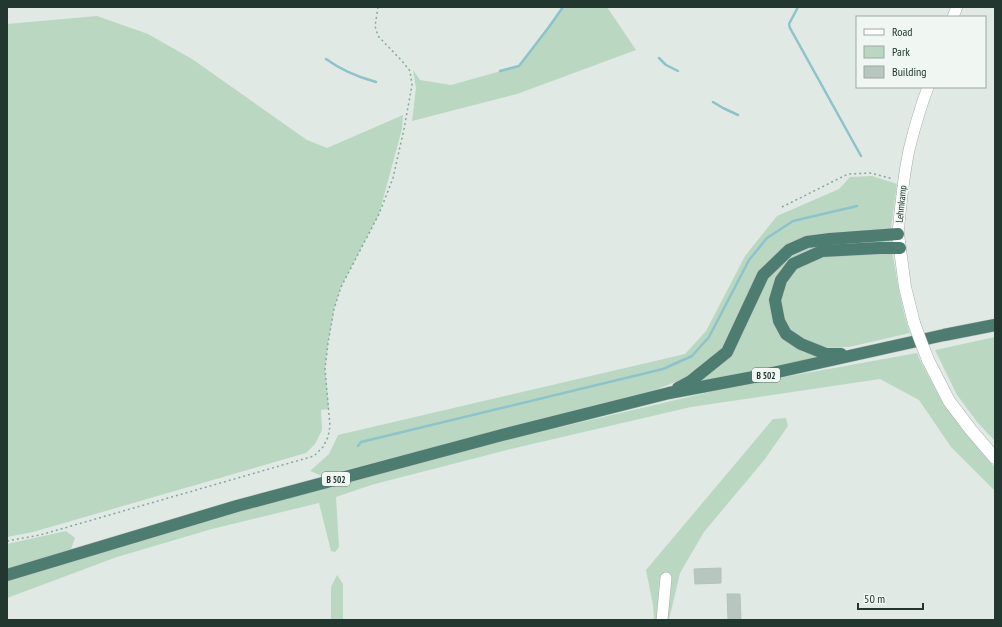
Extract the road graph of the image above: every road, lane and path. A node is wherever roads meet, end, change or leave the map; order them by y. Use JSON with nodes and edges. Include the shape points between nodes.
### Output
{"nodes":[{"id":1,"x":378,"y":7,"type":"edge"},
{"id":2,"x":928,"y":88,"type":"edge"},
{"id":3,"x":903,"y":181,"type":"junction"},
{"id":4,"x":782,"y":207,"type":"dead end"},
{"id":5,"x":898,"y":234,"type":"junction"},
{"id":6,"x":900,"y":248,"type":"junction"},
{"id":7,"x":995,"y":325,"type":"edge"},
{"id":8,"x":863,"y":354,"type":"junction"},
{"id":9,"x":669,"y":393,"type":"junction"},
{"id":10,"x":995,"y":458,"type":"edge"},
{"id":11,"x":7,"y":541,"type":"edge"},
{"id":12,"x":7,"y":575,"type":"edge"},
{"id":13,"x":666,"y":578,"type":"dead end"},
{"id":14,"x":662,"y":620,"type":"edge"}],
"edges":[{"from":1,"to":11,"type":"path","via":[[375,26],[378,36],[410,71],[412,84],[393,178],[378,214],[340,287],[334,309],[325,369],[330,426],[323,447],[314,456],[40,534]]},
{"from":2,"to":3,"type":"street","name":"Lehmkamp","via":[[910,146]]},
{"from":3,"to":4,"type":"path","via":[[870,173],[848,174]]},
{"from":3,"to":5,"type":"street","name":"Lehmkamp"},
{"from":5,"to":6,"type":"street","name":"Lehmkamp"},
{"from":5,"to":9,"type":"highway","via":[[807,242],[789,250],[763,275],[726,352],[691,381]]},
{"from":6,"to":8,"type":"highway","via":[[822,251],[793,264],[781,280],[776,300],[779,321],[786,334],[801,344],[826,354]]},
{"from":6,"to":10,"type":"street","name":"Lehmkamp","bridge":true,"via":[[914,323],[928,360],[949,401]]},
{"from":7,"to":8,"type":"highway","number":"B 502"},
{"from":8,"to":9,"type":"highway","number":"B 502"},
{"from":9,"to":12,"type":"highway","number":"B 502","via":[[237,506]]},
{"from":13,"to":14,"type":"street"}]}
